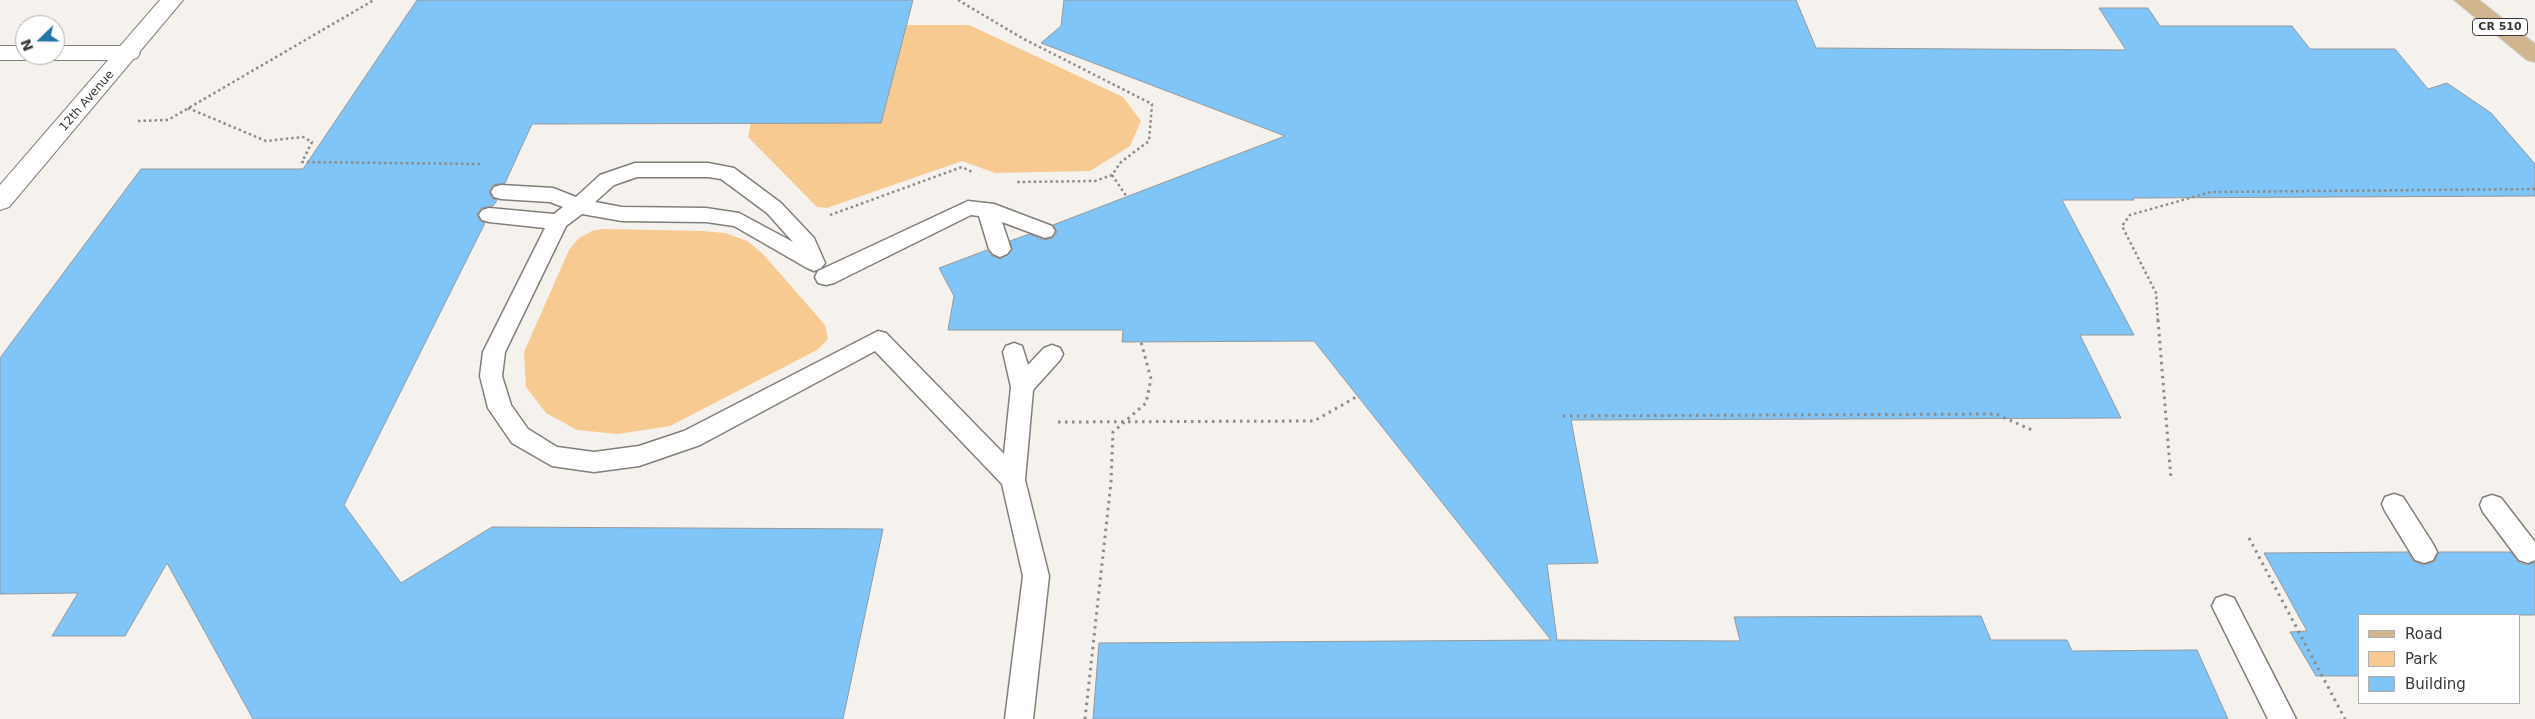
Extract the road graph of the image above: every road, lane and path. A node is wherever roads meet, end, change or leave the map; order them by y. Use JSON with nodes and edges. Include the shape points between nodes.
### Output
{"nodes":[{"id":1,"x":172,"y":0,"type":"edge"},
{"id":2,"x":374,"y":0,"type":"edge"},
{"id":3,"x":958,"y":0,"type":"edge"},
{"id":4,"x":2465,"y":0,"type":"edge"},
{"id":5,"x":0,"y":53,"type":"edge"},
{"id":6,"x":15,"y":53,"type":"edge"},
{"id":7,"x":65,"y":53,"type":"edge"},
{"id":8,"x":129,"y":53,"type":"junction"},
{"id":9,"x":2535,"y":55,"type":"edge"},
{"id":10,"x":188,"y":108,"type":"junction"},
{"id":11,"x":138,"y":121,"type":"dead end"},
{"id":12,"x":485,"y":164,"type":"dead end"},
{"id":13,"x":1112,"y":175,"type":"junction"},
{"id":14,"x":978,"y":176,"type":"dead end"},
{"id":15,"x":1010,"y":183,"type":"dead end"},
{"id":16,"x":2535,"y":189,"type":"edge"},
{"id":17,"x":501,"y":192,"type":"dead end"},
{"id":18,"x":1127,"y":197,"type":"dead end"},
{"id":19,"x":0,"y":201,"type":"edge"},
{"id":20,"x":578,"y":206,"type":"junction"},
{"id":21,"x":987,"y":209,"type":"junction"},
{"id":22,"x":489,"y":215,"type":"dead end"},
{"id":23,"x":830,"y":216,"type":"dead end"},
{"id":24,"x":558,"y":222,"type":"junction"},
{"id":25,"x":1045,"y":231,"type":"dead end"},
{"id":26,"x":1000,"y":249,"type":"dead end"},
{"id":27,"x":820,"y":270,"type":"junction"},
{"id":28,"x":1140,"y":342,"type":"dead end"},
{"id":29,"x":1014,"y":352,"type":"dead end"},
{"id":30,"x":1052,"y":354,"type":"dead end"},
{"id":31,"x":1022,"y":387,"type":"junction"},
{"id":32,"x":1358,"y":396,"type":"dead end"},
{"id":33,"x":1563,"y":416,"type":"dead end"},
{"id":34,"x":1058,"y":422,"type":"dead end"},
{"id":35,"x":1128,"y":422,"type":"junction"},
{"id":36,"x":2034,"y":431,"type":"dead end"},
{"id":37,"x":2171,"y":479,"type":"dead end"},
{"id":38,"x":1013,"y":480,"type":"junction"},
{"id":39,"x":2394,"y":504,"type":"dead end"},
{"id":40,"x":2492,"y":505,"type":"dead end"},
{"id":41,"x":2249,"y":538,"type":"dead end"},
{"id":42,"x":2424,"y":552,"type":"dead end"},
{"id":43,"x":2528,"y":552,"type":"dead end"},
{"id":44,"x":2225,"y":606,"type":"dead end"},
{"id":45,"x":1019,"y":719,"type":"edge"},
{"id":46,"x":1085,"y":719,"type":"edge"},
{"id":47,"x":2282,"y":719,"type":"edge"},
{"id":48,"x":2345,"y":719,"type":"edge"}],
"edges":[{"from":1,"to":8,"type":"street","name":"12th Avenue"},
{"from":2,"to":10,"type":"path"},
{"from":3,"to":13,"type":"path","via":[[1022,38],[1152,104],[1149,141],[1121,162]]},
{"from":4,"to":9,"type":"main road","number":"CR 510"},
{"from":5,"to":6,"type":"street"},
{"from":7,"to":8,"type":"street"},
{"from":8,"to":19,"type":"street","name":"12th Avenue"},
{"from":10,"to":11,"type":"path","via":[[168,120]]},
{"from":10,"to":12,"type":"path","via":[[266,140],[303,138],[312,142],[302,162]]},
{"from":13,"to":15,"type":"path","via":[[1095,181]]},
{"from":13,"to":18,"type":"path"},
{"from":14,"to":23,"type":"path","via":[[962,167]]},
{"from":16,"to":37,"type":"path","via":[[2211,192],[2130,215],[2122,226],[2156,292]]},
{"from":17,"to":20,"type":"lane","via":[[553,195]]},
{"from":20,"to":24,"type":"lane"},
{"from":20,"to":27,"type":"lane","via":[[622,214],[739,220]]},
{"from":20,"to":27,"type":"lane","via":[[607,180],[635,170],[727,173],[774,208],[808,242]]},
{"from":21,"to":25,"type":"lane"},
{"from":21,"to":26,"type":"lane"},
{"from":21,"to":27,"type":"lane","via":[[968,208]]},
{"from":22,"to":24,"type":"lane"},
{"from":24,"to":38,"type":"lane","via":[[494,352],[491,376],[500,408],[520,436],[552,456],[594,462],[639,456],[692,438],[878,339]]},
{"from":28,"to":35,"type":"path","via":[[1151,379],[1146,403]]},
{"from":29,"to":31,"type":"lane"},
{"from":30,"to":31,"type":"lane"},
{"from":31,"to":38,"type":"lane"},
{"from":32,"to":35,"type":"path","via":[[1314,421]]},
{"from":33,"to":36,"type":"path","via":[[1996,414]]},
{"from":34,"to":35,"type":"path"},
{"from":35,"to":46,"type":"path","via":[[1114,432]]},
{"from":38,"to":45,"type":"lane","via":[[1036,576]]},
{"from":39,"to":42,"type":"lane"},
{"from":40,"to":43,"type":"lane"},
{"from":41,"to":48,"type":"path"},
{"from":44,"to":47,"type":"lane"}]}
